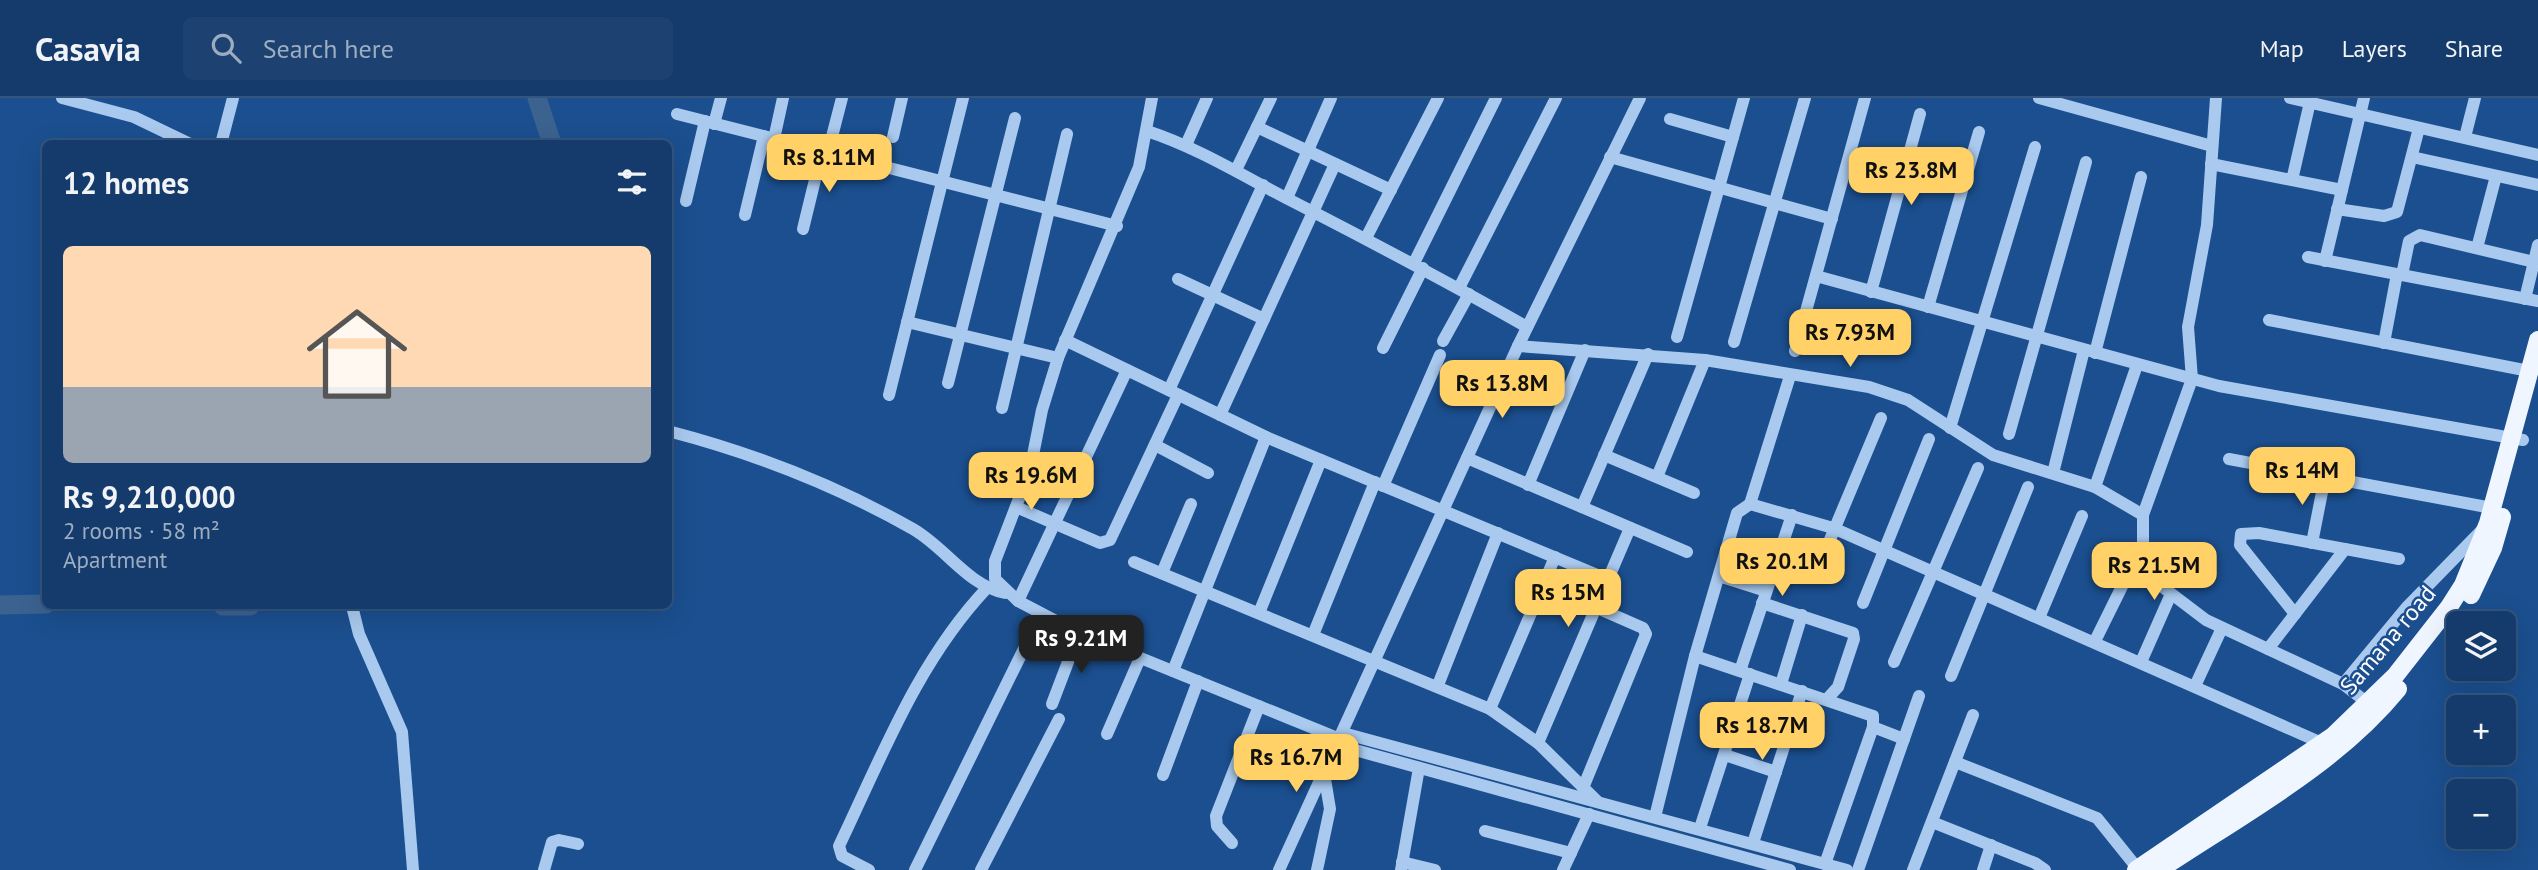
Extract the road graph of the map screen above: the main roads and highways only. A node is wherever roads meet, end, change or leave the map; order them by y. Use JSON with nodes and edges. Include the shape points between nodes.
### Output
{"nodes":[{"id":1,"x":2538,"y":340,"type":"edge"},
{"id":2,"x":2534,"y":378,"type":"edge"},
{"id":3,"x":2517,"y":438,"type":"junction"},
{"id":4,"x":2374,"y":708,"type":"junction"},
{"id":5,"x":2137,"y":869,"type":"edge"},
{"id":6,"x":2159,"y":870,"type":"edge"}],
"edges":[{"from":1,"to":2,"type":"main road","name":"Samana road"},
{"from":2,"to":3,"type":"main road","name":"Samana road"},
{"from":3,"to":4,"type":"main road","name":"Samana road","via":[[2463,585]]},
{"from":3,"to":4,"type":"main road","name":"Samana road","via":[[2493,548],[2472,594]]},
{"from":4,"to":5,"type":"main road","name":"Samana road"},
{"from":4,"to":6,"type":"main road","name":"Samana road","via":[[2312,768]]}]}
